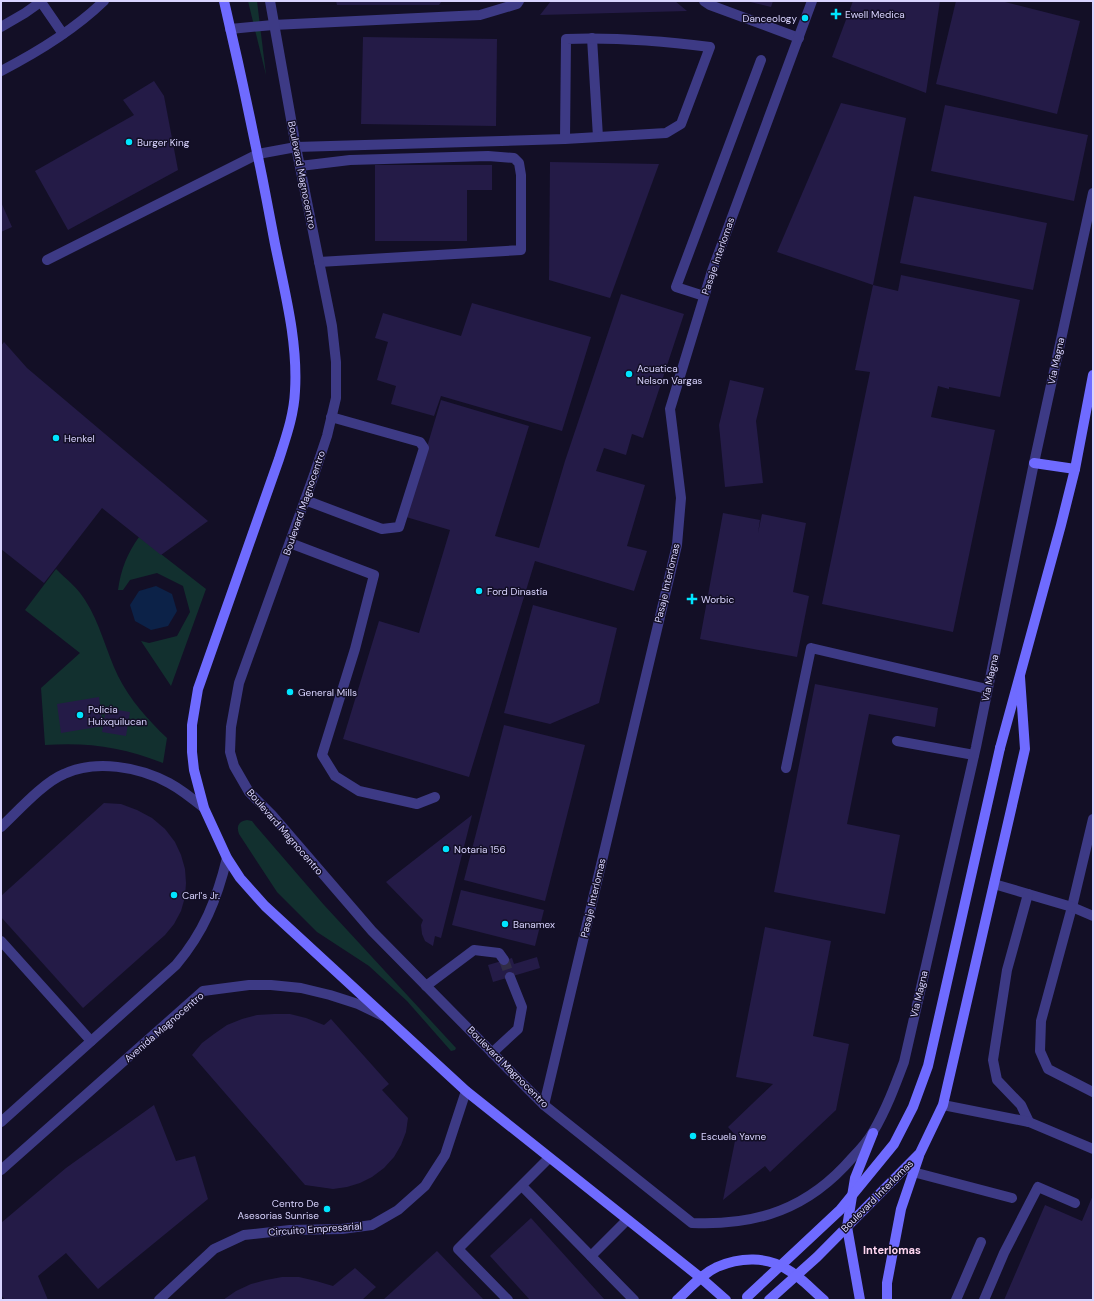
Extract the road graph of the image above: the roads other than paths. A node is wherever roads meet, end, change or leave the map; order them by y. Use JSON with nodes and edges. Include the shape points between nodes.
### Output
{"nodes":[{"id":1,"x":41,"y":1,"type":"edge"},
{"id":2,"x":104,"y":1,"type":"edge"},
{"id":3,"x":224,"y":1,"type":"edge"},
{"id":4,"x":270,"y":1,"type":"edge"},
{"id":5,"x":519,"y":1,"type":"edge"},
{"id":6,"x":704,"y":1,"type":"edge"},
{"id":7,"x":812,"y":1,"type":"edge"},
{"id":8,"x":273,"y":25,"type":"junction"},
{"id":9,"x":1,"y":27,"type":"edge"},
{"id":10,"x":230,"y":29,"type":"junction"},
{"id":11,"x":63,"y":34,"type":"junction"},
{"id":12,"x":592,"y":38,"type":"junction"},
{"id":13,"x":799,"y":38,"type":"junction"},
{"id":14,"x":761,"y":60,"type":"dead end"},
{"id":15,"x":1,"y":71,"type":"edge"},
{"id":16,"x":598,"y":137,"type":"junction"},
{"id":17,"x":565,"y":139,"type":"junction"},
{"id":18,"x":296,"y":147,"type":"junction"},
{"id":19,"x":258,"y":154,"type":"junction"},
{"id":20,"x":300,"y":166,"type":"junction"},
{"id":21,"x":1093,"y":192,"type":"edge"},
{"id":22,"x":47,"y":260,"type":"dead end"},
{"id":23,"x":319,"y":262,"type":"junction"},
{"id":24,"x":704,"y":296,"type":"junction"},
{"id":25,"x":1093,"y":375,"type":"edge"},
{"id":26,"x":331,"y":417,"type":"junction"},
{"id":27,"x":1034,"y":463,"type":"junction"},
{"id":28,"x":1075,"y":469,"type":"junction"},
{"id":29,"x":305,"y":500,"type":"junction"},
{"id":30,"x":290,"y":544,"type":"junction"},
{"id":31,"x":1020,"y":677,"type":"junction"},
{"id":32,"x":987,"y":689,"type":"junction"},
{"id":33,"x":897,"y":741,"type":"dead end"},
{"id":34,"x":974,"y":755,"type":"junction"},
{"id":35,"x":786,"y":768,"type":"dead end"},
{"id":36,"x":435,"y":797,"type":"dead end"},
{"id":37,"x":204,"y":808,"type":"junction"},
{"id":38,"x":1093,"y":819,"type":"edge"},
{"id":39,"x":1,"y":827,"type":"edge"},
{"id":40,"x":1091,"y":832,"type":"edge"},
{"id":41,"x":227,"y":858,"type":"junction"},
{"id":42,"x":994,"y":884,"type":"junction"},
{"id":43,"x":1028,"y":894,"type":"junction"},
{"id":44,"x":1072,"y":908,"type":"junction"},
{"id":45,"x":1093,"y":916,"type":"edge"},
{"id":46,"x":1,"y":941,"type":"edge"},
{"id":47,"x":504,"y":960,"type":"tunnel mouth"},
{"id":48,"x":510,"y":977,"type":"tunnel mouth"},
{"id":49,"x":426,"y":986,"type":"junction"},
{"id":50,"x":385,"y":1017,"type":"junction"},
{"id":51,"x":91,"y":1041,"type":"junction"},
{"id":52,"x":492,"y":1053,"type":"junction"},
{"id":53,"x":466,"y":1091,"type":"junction"},
{"id":54,"x":1093,"y":1092,"type":"edge"},
{"id":55,"x":544,"y":1105,"type":"junction"},
{"id":56,"x":943,"y":1105,"type":"junction"},
{"id":57,"x":1,"y":1122,"type":"edge"},
{"id":58,"x":1029,"y":1122,"type":"junction"},
{"id":59,"x":873,"y":1133,"type":"junction"},
{"id":60,"x":1093,"y":1149,"type":"edge"},
{"id":61,"x":857,"y":1153,"type":"joint"},
{"id":62,"x":920,"y":1153,"type":"junction"},
{"id":63,"x":549,"y":1158,"type":"junction"},
{"id":64,"x":1,"y":1170,"type":"edge"},
{"id":65,"x":913,"y":1172,"type":"junction"},
{"id":66,"x":522,"y":1186,"type":"junction"},
{"id":67,"x":1012,"y":1198,"type":"dead end"},
{"id":68,"x":1075,"y":1203,"type":"dead end"},
{"id":69,"x":628,"y":1220,"type":"junction"},
{"id":70,"x":847,"y":1227,"type":"junction"},
{"id":71,"x":981,"y":1242,"type":"dead end"},
{"id":72,"x":591,"y":1256,"type":"junction"},
{"id":73,"x":796,"y":1276,"type":"junction"},
{"id":74,"x":701,"y":1278,"type":"junction"},
{"id":75,"x":746,"y":1298,"type":"edge"},
{"id":76,"x":631,"y":1299,"type":"edge"},
{"id":77,"x":159,"y":1300,"type":"edge"},
{"id":78,"x":508,"y":1300,"type":"edge"},
{"id":79,"x":677,"y":1300,"type":"edge"},
{"id":80,"x":726,"y":1300,"type":"edge"},
{"id":81,"x":769,"y":1300,"type":"edge"},
{"id":82,"x":824,"y":1300,"type":"edge"},
{"id":83,"x":860,"y":1300,"type":"edge"},
{"id":84,"x":887,"y":1300,"type":"edge"},
{"id":85,"x":956,"y":1300,"type":"edge"},
{"id":86,"x":984,"y":1300,"type":"edge"}],
"edges":[{"from":1,"to":9,"type":"street"},
{"from":1,"to":11,"type":"street"},
{"from":2,"to":11,"type":"street"},
{"from":3,"to":10,"type":"main road"},
{"from":4,"to":8,"type":"street","name":"Boulevard Magnocentro"},
{"from":5,"to":8,"type":"street","via":[[517,4],[480,15]]},
{"from":6,"to":13,"type":"street"},
{"from":7,"to":13,"type":"street","name":"Pasaje Interlomas"},
{"from":8,"to":10,"type":"street"},
{"from":8,"to":18,"type":"street","name":"Boulevard Magnocentro"},
{"from":10,"to":19,"type":"main road"},
{"from":11,"to":15,"type":"street"},
{"from":12,"to":16,"type":"street"},
{"from":12,"to":16,"type":"street","via":[[664,41],[710,47],[681,124],[666,133]]},
{"from":12,"to":17,"type":"street","via":[[566,39]]},
{"from":13,"to":24,"type":"street","name":"Pasaje Interlomas"},
{"from":14,"to":24,"type":"street","via":[[676,287]]},
{"from":16,"to":17,"type":"street"},
{"from":17,"to":18,"type":"street"},
{"from":18,"to":19,"type":"street"},
{"from":18,"to":20,"type":"street","name":"Boulevard Magnocentro"},
{"from":19,"to":22,"type":"street"},
{"from":19,"to":37,"type":"main road","via":[[291,327],[296,360],[295,393],[290,426],[198,689],[192,725],[192,752]]},
{"from":20,"to":23,"type":"street","name":"Boulevard Magnocentro"},
{"from":20,"to":23,"type":"street","via":[[350,160],[488,156],[514,158],[519,163],[521,250]]},
{"from":21,"to":27,"type":"street","name":"Vía Magna"},
{"from":23,"to":26,"type":"street","name":"Boulevard Magnocentro","via":[[332,326],[336,362],[336,398]]},
{"from":24,"to":55,"type":"street","name":"Pasaje Interlomas","via":[[670,409],[681,498],[677,545]]},
{"from":25,"to":28,"type":"main road"},
{"from":26,"to":29,"type":"street","name":"Boulevard Magnocentro"},
{"from":26,"to":29,"type":"street","via":[[420,442],[424,448],[399,527],[382,529]]},
{"from":27,"to":28,"type":"main road"},
{"from":27,"to":32,"type":"street","name":"Vía Magna"},
{"from":28,"to":31,"type":"main road"},
{"from":29,"to":30,"type":"street","name":"Boulevard Magnocentro"},
{"from":30,"to":36,"type":"street","via":[[374,575],[356,649],[322,755],[335,776],[359,791],[416,804]]},
{"from":30,"to":49,"type":"street","name":"Boulevard Magnocentro","via":[[240,683],[231,727],[230,752],[234,766],[249,792],[372,931]]},
{"from":31,"to":42,"type":"main road","via":[[1025,749]]},
{"from":31,"to":75,"type":"main road","bridge":true,"via":[[1000,748],[928,1066],[913,1107],[894,1144],[840,1210]]},
{"from":32,"to":34,"type":"street","name":"Vía Magna"},
{"from":32,"to":35,"type":"street","via":[[812,648]]},
{"from":33,"to":34,"type":"street"},
{"from":34,"to":59,"type":"street","name":"Vía Magna","via":[[904,1062]]},
{"from":37,"to":39,"type":"street","via":[[189,795],[148,774],[106,766],[85,767],[63,774],[47,784]]},
{"from":37,"to":41,"type":"main road"},
{"from":38,"to":40,"type":"street"},
{"from":40,"to":44,"type":"street"},
{"from":41,"to":50,"type":"main road","via":[[240,878],[265,906]]},
{"from":41,"to":51,"type":"street","via":[[212,907],[188,950],[176,965]]},
{"from":42,"to":43,"type":"street"},
{"from":42,"to":56,"type":"main road"},
{"from":43,"to":44,"type":"street"},
{"from":43,"to":58,"type":"street","via":[[1007,970],[994,1060],[997,1080],[1021,1105]]},
{"from":44,"to":45,"type":"street"},
{"from":44,"to":54,"type":"street","via":[[1041,1020],[1040,1051],[1048,1069]]},
{"from":46,"to":51,"type":"street"},
{"from":47,"to":49,"type":"street","via":[[499,953],[474,950]]},
{"from":48,"to":52,"type":"street","via":[[522,1007],[518,1029]]},
{"from":49,"to":52,"type":"street","name":"Boulevard Magnocentro"},
{"from":50,"to":53,"type":"main road"},
{"from":50,"to":64,"type":"street","name":"Avenida Magnocentro","via":[[358,1004],[301,988],[249,985],[203,991]]},
{"from":51,"to":57,"type":"street"},
{"from":52,"to":55,"type":"street","name":"Boulevard Magnocentro"},
{"from":53,"to":63,"type":"main road"},
{"from":53,"to":77,"type":"street","name":"Circuito Empresarial","via":[[445,1155],[425,1186],[398,1210],[372,1225],[244,1235],[214,1249]]},
{"from":55,"to":61,"type":"street","name":"Boulevard Magnocentro","via":[[692,1223],[736,1222],[778,1212],[822,1188],[841,1172]]},
{"from":56,"to":58,"type":"street"},
{"from":56,"to":62,"type":"main road","name":"Boulevard Interlomas"},
{"from":58,"to":60,"type":"street"},
{"from":59,"to":61,"type":"street","name":"Vía Magna"},
{"from":59,"to":70,"type":"main road","via":[[855,1178]]},
{"from":62,"to":65,"type":"main road"},
{"from":62,"to":70,"type":"main road","name":"Boulevard Interlomas"},
{"from":63,"to":66,"type":"street"},
{"from":63,"to":69,"type":"main road"},
{"from":65,"to":67,"type":"street"},
{"from":65,"to":84,"type":"main road","via":[[901,1209],[887,1283]]},
{"from":66,"to":72,"type":"street"},
{"from":66,"to":78,"type":"street","via":[[458,1249]]},
{"from":68,"to":86,"type":"street","via":[[1038,1187],[1004,1253]]},
{"from":69,"to":72,"type":"street"},
{"from":69,"to":74,"type":"main road"},
{"from":70,"to":73,"type":"main road","name":"Boulevard Interlomas"},
{"from":70,"to":83,"type":"main road"},
{"from":71,"to":85,"type":"street"},
{"from":72,"to":76,"type":"street"},
{"from":73,"to":74,"type":"main road","via":[[769,1261],[744,1259],[717,1267]]},
{"from":73,"to":81,"type":"main road","name":"Boulevard Interlomas"},
{"from":73,"to":82,"type":"main road"},
{"from":74,"to":79,"type":"main road"},
{"from":74,"to":80,"type":"main road"}]}
